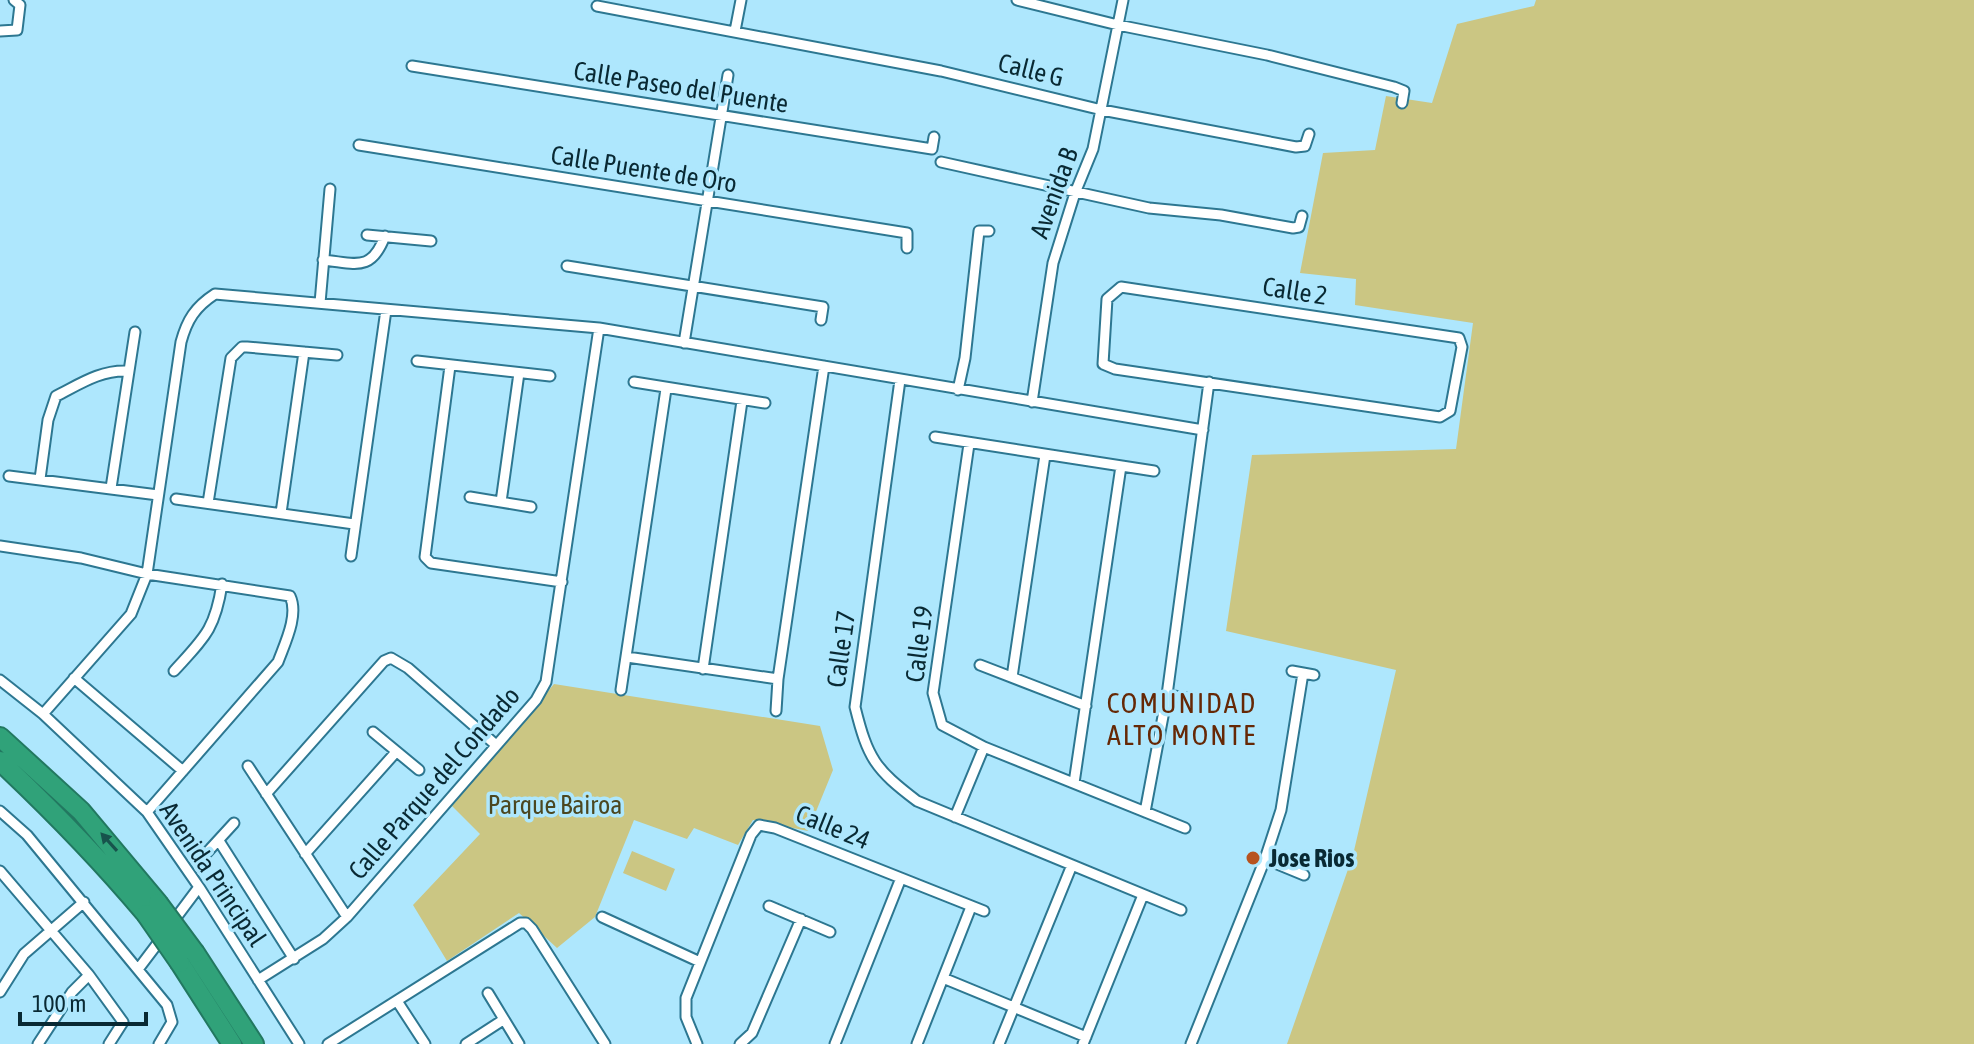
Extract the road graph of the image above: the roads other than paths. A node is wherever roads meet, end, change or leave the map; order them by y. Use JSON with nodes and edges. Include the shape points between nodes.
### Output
{"nodes":[{"id":1,"x":14,"y":0,"type":"edge"},
{"id":2,"x":741,"y":0,"type":"edge"},
{"id":3,"x":1017,"y":0,"type":"edge"},
{"id":4,"x":1123,"y":0,"type":"edge"},
{"id":5,"x":597,"y":6,"type":"dead end"},
{"id":6,"x":1118,"y":25,"type":"junction"},
{"id":7,"x":0,"y":31,"type":"edge"},
{"id":8,"x":735,"y":31,"type":"junction"},
{"id":9,"x":412,"y":66,"type":"dead end"},
{"id":10,"x":728,"y":75,"type":"dead end"},
{"id":11,"x":1402,"y":103,"type":"dead end"},
{"id":12,"x":1102,"y":110,"type":"junction"},
{"id":13,"x":720,"y":115,"type":"junction"},
{"id":14,"x":1309,"y":134,"type":"dead end"},
{"id":15,"x":934,"y":137,"type":"dead end"},
{"id":16,"x":359,"y":145,"type":"dead end"},
{"id":17,"x":941,"y":162,"type":"dead end"},
{"id":18,"x":330,"y":189,"type":"dead end"},
{"id":19,"x":1075,"y":193,"type":"junction"},
{"id":20,"x":706,"y":201,"type":"junction"},
{"id":21,"x":1302,"y":216,"type":"dead end"},
{"id":22,"x":989,"y":231,"type":"dead end"},
{"id":23,"x":367,"y":235,"type":"dead end"},
{"id":24,"x":385,"y":236,"type":"junction"},
{"id":25,"x":431,"y":241,"type":"dead end"},
{"id":26,"x":907,"y":248,"type":"dead end"},
{"id":27,"x":323,"y":260,"type":"junction"},
{"id":28,"x":567,"y":266,"type":"dead end"},
{"id":29,"x":693,"y":286,"type":"junction"},
{"id":30,"x":320,"y":303,"type":"junction"},
{"id":31,"x":386,"y":310,"type":"junction"},
{"id":32,"x":821,"y":320,"type":"dead end"},
{"id":33,"x":599,"y":328,"type":"junction"},
{"id":34,"x":135,"y":332,"type":"dead end"},
{"id":35,"x":684,"y":343,"type":"junction"},
{"id":36,"x":304,"y":352,"type":"junction"},
{"id":37,"x":337,"y":355,"type":"dead end"},
{"id":38,"x":417,"y":361,"type":"dead end"},
{"id":39,"x":450,"y":366,"type":"junction"},
{"id":40,"x":824,"y":366,"type":"junction"},
{"id":41,"x":127,"y":371,"type":"junction"},
{"id":42,"x":519,"y":373,"type":"junction"},
{"id":43,"x":550,"y":376,"type":"dead end"},
{"id":44,"x":900,"y":380,"type":"junction"},
{"id":45,"x":634,"y":382,"type":"dead end"},
{"id":46,"x":1209,"y":382,"type":"junction"},
{"id":47,"x":666,"y":389,"type":"junction"},
{"id":48,"x":958,"y":390,"type":"junction"},
{"id":49,"x":742,"y":401,"type":"junction"},
{"id":50,"x":1032,"y":402,"type":"junction"},
{"id":51,"x":765,"y":403,"type":"dead end"},
{"id":52,"x":1203,"y":430,"type":"junction"},
{"id":53,"x":935,"y":437,"type":"dead end"},
{"id":54,"x":969,"y":444,"type":"junction"},
{"id":55,"x":1045,"y":455,"type":"junction"},
{"id":56,"x":1121,"y":466,"type":"junction"},
{"id":57,"x":1154,"y":471,"type":"dead end"},
{"id":58,"x":9,"y":476,"type":"dead end"},
{"id":59,"x":40,"y":479,"type":"junction"},
{"id":60,"x":111,"y":488,"type":"junction"},
{"id":61,"x":158,"y":495,"type":"junction"},
{"id":62,"x":470,"y":497,"type":"dead end"},
{"id":63,"x":176,"y":499,"type":"dead end"},
{"id":64,"x":501,"y":502,"type":"junction"},
{"id":65,"x":208,"y":503,"type":"junction"},
{"id":66,"x":531,"y":507,"type":"dead end"},
{"id":67,"x":281,"y":513,"type":"junction"},
{"id":68,"x":354,"y":524,"type":"junction"},
{"id":69,"x":0,"y":546,"type":"edge"},
{"id":70,"x":351,"y":556,"type":"dead end"},
{"id":71,"x":147,"y":574,"type":"junction"},
{"id":72,"x":562,"y":582,"type":"junction"},
{"id":73,"x":222,"y":584,"type":"junction"},
{"id":74,"x":627,"y":657,"type":"junction"},
{"id":75,"x":980,"y":665,"type":"dead end"},
{"id":76,"x":703,"y":669,"type":"junction"},
{"id":77,"x":174,"y":671,"type":"dead end"},
{"id":78,"x":1314,"y":675,"type":"dead end"},
{"id":79,"x":1012,"y":677,"type":"junction"},
{"id":80,"x":74,"y":678,"type":"junction"},
{"id":81,"x":778,"y":679,"type":"junction"},
{"id":82,"x":0,"y":680,"type":"edge"},
{"id":83,"x":621,"y":690,"type":"dead end"},
{"id":84,"x":1167,"y":695,"type":"junction"},
{"id":85,"x":1200,"y":700,"type":"dead end"},
{"id":86,"x":1086,"y":706,"type":"junction"},
{"id":87,"x":776,"y":711,"type":"dead end"},
{"id":88,"x":43,"y":714,"type":"junction"},
{"id":89,"x":373,"y":732,"type":"dead end"},
{"id":90,"x":0,"y":737,"type":"edge"},
{"id":91,"x":496,"y":745,"type":"junction"},
{"id":92,"x":984,"y":747,"type":"junction"},
{"id":93,"x":396,"y":752,"type":"junction"},
{"id":94,"x":0,"y":761,"type":"edge"},
{"id":95,"x":248,"y":766,"type":"dead end"},
{"id":96,"x":419,"y":770,"type":"dead end"},
{"id":97,"x":183,"y":771,"type":"junction"},
{"id":98,"x":1074,"y":783,"type":"junction"},
{"id":99,"x":266,"y":794,"type":"junction"},
{"id":100,"x":0,"y":811,"type":"edge"},
{"id":101,"x":147,"y":812,"type":"junction"},
{"id":102,"x":1145,"y":812,"type":"junction"},
{"id":103,"x":955,"y":817,"type":"junction"},
{"id":104,"x":234,"y":823,"type":"dead end"},
{"id":105,"x":1185,"y":828,"type":"dead end"},
{"id":106,"x":219,"y":841,"type":"junction"},
{"id":107,"x":305,"y":854,"type":"junction"},
{"id":108,"x":201,"y":859,"type":"dead end"},
{"id":109,"x":1265,"y":859,"type":"junction"},
{"id":110,"x":1072,"y":865,"type":"junction"},
{"id":111,"x":0,"y":871,"type":"edge"},
{"id":112,"x":1304,"y":875,"type":"dead end"},
{"id":113,"x":901,"y":878,"type":"junction"},
{"id":114,"x":9,"y":880,"type":"junction"},
{"id":115,"x":199,"y":887,"type":"junction"},
{"id":116,"x":0,"y":888,"type":"edge"},
{"id":117,"x":1143,"y":895,"type":"junction"},
{"id":118,"x":84,"y":902,"type":"junction"},
{"id":119,"x":769,"y":906,"type":"dead end"},
{"id":120,"x":971,"y":907,"type":"junction"},
{"id":121,"x":152,"y":908,"type":"junction"},
{"id":122,"x":1181,"y":910,"type":"dead end"},
{"id":123,"x":984,"y":911,"type":"dead end"},
{"id":124,"x":347,"y":917,"type":"junction"},
{"id":125,"x":602,"y":917,"type":"dead end"},
{"id":126,"x":801,"y":919,"type":"junction"},
{"id":127,"x":51,"y":929,"type":"junction"},
{"id":128,"x":830,"y":932,"type":"dead end"},
{"id":129,"x":188,"y":958,"type":"junction"},
{"id":130,"x":294,"y":959,"type":"junction"},
{"id":131,"x":700,"y":962,"type":"junction"},
{"id":132,"x":139,"y":968,"type":"junction"},
{"id":133,"x":89,"y":975,"type":"junction"},
{"id":134,"x":943,"y":978,"type":"junction"},
{"id":135,"x":258,"y":980,"type":"junction"},
{"id":136,"x":0,"y":992,"type":"edge"},
{"id":137,"x":488,"y":993,"type":"dead end"},
{"id":138,"x":397,"y":1001,"type":"junction"},
{"id":139,"x":1013,"y":1008,"type":"junction"},
{"id":140,"x":503,"y":1020,"type":"junction"},
{"id":141,"x":343,"y":1040,"type":"edge"},
{"id":142,"x":1084,"y":1040,"type":"edge"},
{"id":143,"x":603,"y":1043,"type":"edge"},
{"id":144,"x":38,"y":1044,"type":"edge"},
{"id":145,"x":109,"y":1044,"type":"edge"},
{"id":146,"x":159,"y":1044,"type":"edge"},
{"id":147,"x":232,"y":1044,"type":"edge"},
{"id":148,"x":254,"y":1044,"type":"edge"},
{"id":149,"x":299,"y":1044,"type":"edge"},
{"id":150,"x":328,"y":1044,"type":"edge"},
{"id":151,"x":425,"y":1044,"type":"edge"},
{"id":152,"x":466,"y":1044,"type":"edge"},
{"id":153,"x":519,"y":1044,"type":"edge"},
{"id":154,"x":697,"y":1044,"type":"edge"},
{"id":155,"x":740,"y":1044,"type":"edge"},
{"id":156,"x":835,"y":1044,"type":"edge"},
{"id":157,"x":917,"y":1044,"type":"edge"},
{"id":158,"x":999,"y":1044,"type":"edge"},
{"id":159,"x":1191,"y":1044,"type":"edge"}],
"edges":[{"from":1,"to":7,"type":"street","via":[[20,5],[17,30]]},
{"from":2,"to":8,"type":"street"},
{"from":3,"to":6,"type":"street"},
{"from":4,"to":6,"type":"street","name":"Avenida B"},
{"from":5,"to":8,"type":"street","name":"Calle G"},
{"from":6,"to":11,"type":"street","via":[[1394,87],[1404,91]]},
{"from":6,"to":12,"type":"street","name":"Avenida B"},
{"from":8,"to":12,"type":"street","name":"Calle G","via":[[941,71]]},
{"from":9,"to":13,"type":"street","name":"Calle Paseo del Puente"},
{"from":10,"to":13,"type":"street"},
{"from":12,"to":14,"type":"street","name":"Calle G","via":[[1296,147],[1305,146]]},
{"from":12,"to":19,"type":"street","name":"Avenida B"},
{"from":13,"to":15,"type":"street","name":"Calle Paseo del Puente","via":[[932,149]]},
{"from":13,"to":20,"type":"street"},
{"from":16,"to":20,"type":"street","name":"Calle Puente de Oro"},
{"from":17,"to":19,"type":"street"},
{"from":18,"to":27,"type":"street"},
{"from":19,"to":21,"type":"street","via":[[1293,228],[1299,227]]},
{"from":19,"to":50,"type":"street","name":"Avenida B","via":[[1053,263]]},
{"from":20,"to":26,"type":"street","name":"Calle Puente de Oro","via":[[907,233]]},
{"from":20,"to":29,"type":"street"},
{"from":22,"to":48,"type":"street","via":[[979,231]]},
{"from":23,"to":24,"type":"street"},
{"from":24,"to":25,"type":"street"},
{"from":24,"to":27,"type":"street","via":[[364,264]]},
{"from":27,"to":30,"type":"street"},
{"from":28,"to":29,"type":"street"},
{"from":29,"to":32,"type":"street","via":[[823,307]]},
{"from":29,"to":35,"type":"street"},
{"from":30,"to":31,"type":"street"},
{"from":30,"to":61,"type":"street","via":[[215,294],[199,305],[181,342]]},
{"from":31,"to":33,"type":"street"},
{"from":31,"to":68,"type":"street"},
{"from":33,"to":35,"type":"street"},
{"from":33,"to":72,"type":"street","name":"Calle Parque del Condado"},
{"from":34,"to":41,"type":"street"},
{"from":35,"to":40,"type":"street"},
{"from":36,"to":37,"type":"street"},
{"from":36,"to":65,"type":"street","via":[[242,347],[231,358]]},
{"from":36,"to":67,"type":"street"},
{"from":38,"to":39,"type":"street"},
{"from":39,"to":42,"type":"street"},
{"from":39,"to":72,"type":"street","via":[[425,557],[431,563]]},
{"from":40,"to":44,"type":"street"},
{"from":40,"to":81,"type":"street"},
{"from":41,"to":59,"type":"street","via":[[97,375],[56,396]]},
{"from":41,"to":60,"type":"street"},
{"from":42,"to":43,"type":"street"},
{"from":42,"to":64,"type":"street"},
{"from":44,"to":48,"type":"street"},
{"from":44,"to":103,"type":"street","name":"Calle 17","via":[[855,707],[865,746],[885,777],[917,801]]},
{"from":45,"to":47,"type":"street"},
{"from":46,"to":46,"type":"street","name":"Calle 2","via":[[1103,364],[1107,299],[1121,287],[1459,338],[1462,347],[1450,411],[1440,417]]},
{"from":46,"to":52,"type":"street"},
{"from":47,"to":49,"type":"street"},
{"from":47,"to":74,"type":"street"},
{"from":48,"to":50,"type":"street"},
{"from":49,"to":51,"type":"street"},
{"from":49,"to":76,"type":"street"},
{"from":50,"to":52,"type":"street"},
{"from":52,"to":84,"type":"street"},
{"from":53,"to":54,"type":"street"},
{"from":54,"to":55,"type":"street"},
{"from":54,"to":92,"type":"street","name":"Calle 19","via":[[933,693],[942,725]]},
{"from":55,"to":56,"type":"street"},
{"from":55,"to":79,"type":"street"},
{"from":56,"to":57,"type":"street"},
{"from":56,"to":86,"type":"street"},
{"from":58,"to":59,"type":"street"},
{"from":59,"to":60,"type":"street"},
{"from":60,"to":61,"type":"street"},
{"from":61,"to":71,"type":"street"},
{"from":62,"to":64,"type":"street"},
{"from":63,"to":65,"type":"street"},
{"from":64,"to":66,"type":"street"},
{"from":65,"to":67,"type":"street"},
{"from":67,"to":68,"type":"street"},
{"from":68,"to":70,"type":"street"},
{"from":69,"to":71,"type":"street"},
{"from":71,"to":73,"type":"street"},
{"from":71,"to":80,"type":"street","via":[[131,614]]},
{"from":72,"to":91,"type":"street","name":"Calle Parque del Condado","via":[[546,682]]},
{"from":73,"to":77,"type":"street","via":[[208,634]]},
{"from":73,"to":97,"type":"street","via":[[290,596],[288,636],[278,662]]},
{"from":74,"to":76,"type":"street"},
{"from":74,"to":83,"type":"street"},
{"from":75,"to":79,"type":"street"},
{"from":76,"to":81,"type":"street"},
{"from":78,"to":109,"type":"street","via":[[1297,672],[1281,810]]},
{"from":79,"to":86,"type":"street"},
{"from":80,"to":88,"type":"street"},
{"from":80,"to":97,"type":"street"},
{"from":81,"to":87,"type":"street"},
{"from":82,"to":88,"type":"street","name":"Avenida Principal"},
{"from":84,"to":85,"type":"street"},
{"from":84,"to":102,"type":"street"},
{"from":86,"to":98,"type":"street"},
{"from":88,"to":101,"type":"street","name":"Avenida Principal"},
{"from":89,"to":93,"type":"street"},
{"from":121,"to":90,"type":"highway","one_way":true,"via":[[81,811]]},
{"from":91,"to":99,"type":"street","via":[[391,658]]},
{"from":91,"to":124,"type":"street","name":"Calle Parque del Condado"},
{"from":92,"to":98,"type":"street","name":"Calle 19"},
{"from":92,"to":103,"type":"street"},
{"from":93,"to":96,"type":"street"},
{"from":93,"to":107,"type":"street"},
{"from":94,"to":121,"type":"highway"},
{"from":95,"to":99,"type":"street"},
{"from":97,"to":101,"type":"street"},
{"from":98,"to":102,"type":"street","name":"Calle 19"},
{"from":99,"to":107,"type":"street"},
{"from":100,"to":118,"type":"street"},
{"from":101,"to":115,"type":"street","name":"Avenida Principal"},
{"from":102,"to":105,"type":"street","name":"Calle 19"},
{"from":103,"to":110,"type":"street","name":"Calle 17"},
{"from":104,"to":106,"type":"street"},
{"from":106,"to":108,"type":"street"},
{"from":106,"to":130,"type":"street"},
{"from":107,"to":124,"type":"street"},
{"from":109,"to":112,"type":"street"},
{"from":109,"to":159,"type":"street"},
{"from":110,"to":117,"type":"street","name":"Calle 17"},
{"from":110,"to":139,"type":"street"},
{"from":111,"to":114,"type":"street"},
{"from":113,"to":120,"type":"street","name":"Calle 24"},
{"from":113,"to":131,"type":"street","name":"Calle 24","via":[[759,825]]},
{"from":113,"to":156,"type":"street"},
{"from":114,"to":116,"type":"street"},
{"from":114,"to":127,"type":"street"},
{"from":115,"to":132,"type":"street"},
{"from":115,"to":135,"type":"street","name":"Avenida Principal"},
{"from":117,"to":122,"type":"street","name":"Calle 17"},
{"from":117,"to":142,"type":"street"},
{"from":118,"to":127,"type":"street"},
{"from":118,"to":132,"type":"street"},
{"from":119,"to":126,"type":"street"},
{"from":120,"to":123,"type":"street","name":"Calle 24"},
{"from":120,"to":134,"type":"street"},
{"from":121,"to":129,"type":"highway","bridge":true},
{"from":124,"to":130,"type":"street","name":"Calle Parque del Condado"},
{"from":125,"to":131,"type":"street"},
{"from":126,"to":128,"type":"street"},
{"from":126,"to":155,"type":"street","via":[[752,1033]]},
{"from":127,"to":133,"type":"street"},
{"from":127,"to":136,"type":"street","via":[[24,954]]},
{"from":129,"to":147,"type":"highway"},
{"from":129,"to":148,"type":"highway"},
{"from":130,"to":135,"type":"street","name":"Calle Parque del Condado"},
{"from":131,"to":154,"type":"street","name":"Calle 24","via":[[686,998],[686,1017]]},
{"from":132,"to":146,"type":"street","via":[[167,1005],[172,1022]]},
{"from":133,"to":144,"type":"street"},
{"from":133,"to":145,"type":"street","via":[[123,1022]]},
{"from":134,"to":139,"type":"street"},
{"from":134,"to":157,"type":"street"},
{"from":135,"to":149,"type":"street","name":"Avenida Principal"},
{"from":137,"to":140,"type":"street"},
{"from":138,"to":141,"type":"street"},
{"from":138,"to":143,"type":"street","via":[[526,923]]},
{"from":138,"to":151,"type":"street"},
{"from":139,"to":142,"type":"street"},
{"from":139,"to":158,"type":"street"},
{"from":140,"to":152,"type":"street"},
{"from":140,"to":153,"type":"street"},
{"from":141,"to":150,"type":"street"}]}
